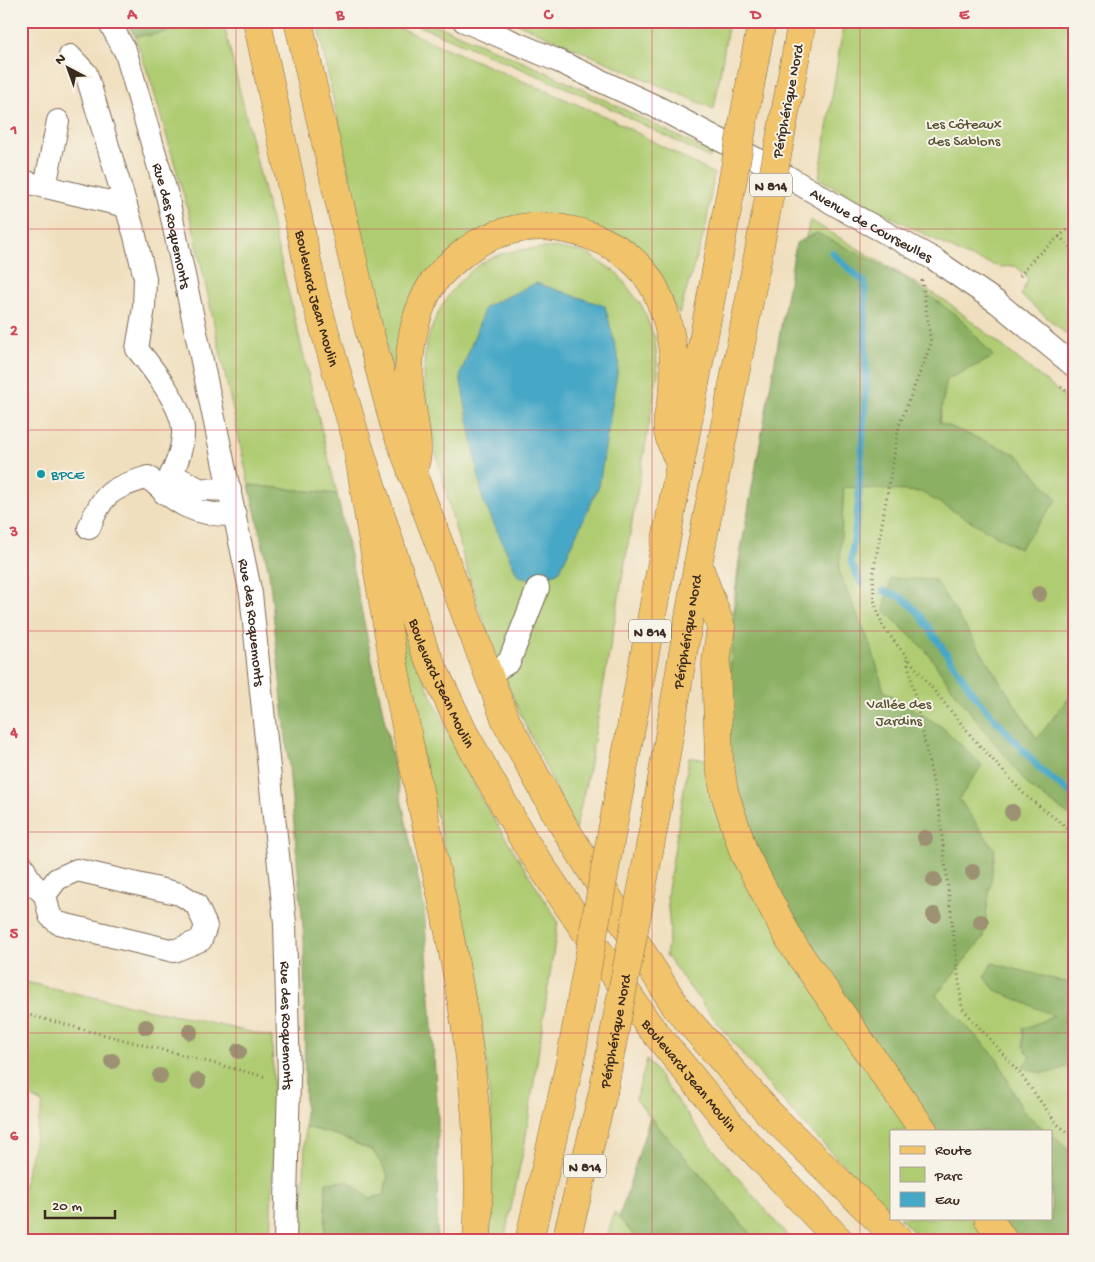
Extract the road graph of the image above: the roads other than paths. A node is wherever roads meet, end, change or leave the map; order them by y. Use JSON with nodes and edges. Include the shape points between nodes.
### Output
{"nodes":[{"id":1,"x":109,"y":21,"type":"edge"},
{"id":2,"x":257,"y":21,"type":"edge"},
{"id":3,"x":298,"y":21,"type":"edge"},
{"id":4,"x":464,"y":21,"type":"edge"},
{"id":5,"x":762,"y":21,"type":"edge"},
{"id":6,"x":802,"y":21,"type":"edge"},
{"id":7,"x":70,"y":56,"type":"dead end"},
{"id":8,"x":58,"y":121,"type":"dead end"},
{"id":9,"x":21,"y":181,"type":"edge"},
{"id":10,"x":45,"y":187,"type":"junction"},
{"id":11,"x":126,"y":206,"type":"junction"},
{"id":12,"x":1074,"y":366,"type":"edge"},
{"id":13,"x":356,"y":438,"type":"junction"},
{"id":14,"x":680,"y":464,"type":"junction"},
{"id":15,"x":412,"y":474,"type":"junction"},
{"id":16,"x":168,"y":483,"type":"junction"},
{"id":17,"x":230,"y":490,"type":"junction"},
{"id":18,"x":235,"y":515,"type":"junction"},
{"id":19,"x":89,"y":528,"type":"dead end"},
{"id":20,"x":698,"y":564,"type":"junction"},
{"id":21,"x":538,"y":588,"type":"dead end"},
{"id":22,"x":488,"y":675,"type":"junction"},
{"id":23,"x":21,"y":863,"type":"edge"},
{"id":24,"x":46,"y":895,"type":"junction"},
{"id":25,"x":923,"y":1130,"type":"edge"},
{"id":26,"x":989,"y":1220,"type":"edge"},
{"id":27,"x":832,"y":1236,"type":"edge"},
{"id":28,"x":285,"y":1241,"type":"edge"},
{"id":29,"x":477,"y":1241,"type":"edge"},
{"id":30,"x":529,"y":1241,"type":"edge"},
{"id":31,"x":566,"y":1241,"type":"edge"},
{"id":32,"x":900,"y":1241,"type":"edge"},
{"id":33,"x":1004,"y":1241,"type":"edge"}],
"edges":[{"from":1,"to":17,"type":"street","name":"Rue des Roquemonts","via":[[126,53],[168,199]]},
{"from":2,"to":13,"type":"main road","name":"Boulevard Jean Moulin","via":[[314,294]]},
{"from":3,"to":15,"type":"main road","via":[[367,322],[394,424]]},
{"from":4,"to":12,"type":"street","name":"Avenue de Courseulles","via":[[659,108],[934,259],[998,303]]},
{"from":5,"to":14,"type":"main road","number":"N 814","bridge":true},
{"from":6,"to":20,"type":"main road","name":"Périphérique Nord","number":"N 814","bridge":true},
{"from":7,"to":11,"type":"street","via":[[86,73]]},
{"from":8,"to":10,"type":"street"},
{"from":9,"to":10,"type":"street"},
{"from":10,"to":11,"type":"street"},
{"from":11,"to":16,"type":"street","via":[[145,278],[137,349],[179,411],[183,430],[178,457]]},
{"from":13,"to":27,"type":"main road","name":"Boulevard Jean Moulin","via":[[424,650],[464,733],[526,842],[648,1024],[739,1135]]},
{"from":13,"to":29,"type":"main road","via":[[391,657],[471,1051],[480,1188]]},
{"from":14,"to":15,"type":"main road","via":[[668,431],[674,386],[670,327],[655,290],[630,258],[600,238],[555,227],[505,231],[478,242],[432,283],[411,343],[409,385],[417,453]]},
{"from":14,"to":30,"type":"main road","number":"N 814","bridge":true,"via":[[570,1062]]},
{"from":15,"to":22,"type":"main road"},
{"from":16,"to":17,"type":"street","via":[[200,490]]},
{"from":16,"to":18,"type":"street","via":[[182,506]]},
{"from":16,"to":19,"type":"street","via":[[148,477],[117,487],[98,506]]},
{"from":17,"to":18,"type":"street","name":"Rue des Roquemonts"},
{"from":18,"to":28,"type":"street","name":"Rue des Roquemonts","via":[[252,594],[285,923],[289,1079]]},
{"from":20,"to":25,"type":"main road","via":[[721,627],[716,663],[719,759],[724,791],[744,853],[792,944]]},
{"from":20,"to":31,"type":"main road","name":"Périphérique Nord","number":"N 814","bridge":true,"via":[[603,1092]]},
{"from":21,"to":22,"type":"street","via":[[509,662]]},
{"from":22,"to":32,"type":"main road","via":[[506,721],[558,817],[676,1007],[768,1112]]},
{"from":23,"to":24,"type":"street","via":[[31,882]]},
{"from":24,"to":24,"type":"street","via":[[50,916],[58,923],[174,951],[201,940],[206,926],[196,904],[180,894],[77,870],[57,879]]},
{"from":26,"to":33,"type":"main road"}]}
